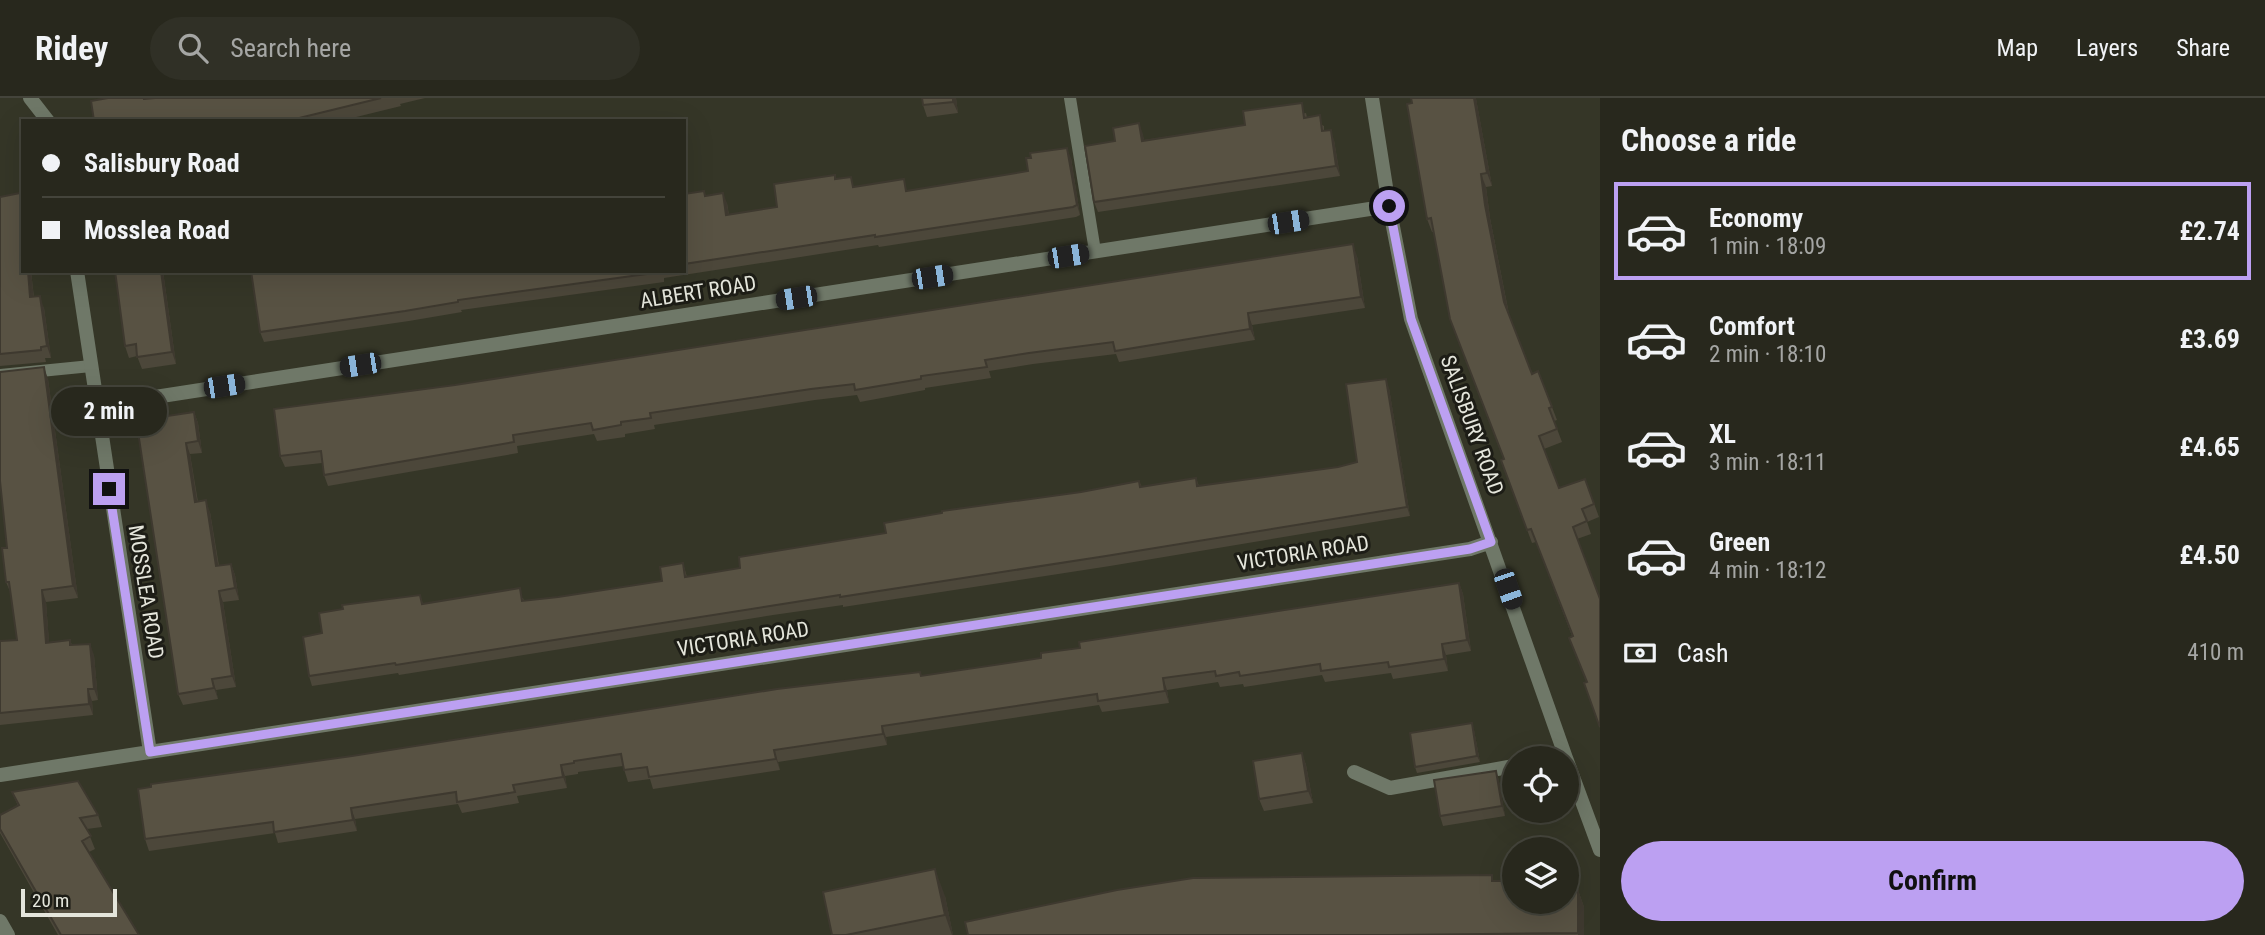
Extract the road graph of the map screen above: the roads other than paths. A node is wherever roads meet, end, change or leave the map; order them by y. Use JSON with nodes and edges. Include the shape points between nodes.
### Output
{"nodes":[{"id":1,"x":30,"y":98,"type":"edge"},
{"id":2,"x":1070,"y":98,"type":"edge"},
{"id":3,"x":1372,"y":98,"type":"edge"},
{"id":4,"x":46,"y":119,"type":"edge"},
{"id":5,"x":1389,"y":206,"type":"junction"},
{"id":6,"x":1095,"y":251,"type":"junction"},
{"id":7,"x":77,"y":273,"type":"edge"},
{"id":8,"x":91,"y":366,"type":"junction"},
{"id":9,"x":0,"y":375,"type":"edge"},
{"id":10,"x":97,"y":406,"type":"junction"},
{"id":11,"x":1491,"y":542,"type":"junction"},
{"id":12,"x":1559,"y":746,"type":"edge"},
{"id":13,"x":150,"y":752,"type":"junction"},
{"id":14,"x":1502,"y":768,"type":"edge"},
{"id":15,"x":1354,"y":772,"type":"dead end"},
{"id":16,"x":0,"y":775,"type":"edge"},
{"id":17,"x":1579,"y":797,"type":"edge"},
{"id":18,"x":1600,"y":850,"type":"edge"},
{"id":19,"x":0,"y":921,"type":"edge"},
{"id":20,"x":8,"y":935,"type":"edge"}],
"edges":[{"from":1,"to":4,"type":"street"},
{"from":2,"to":6,"type":"lane"},
{"from":3,"to":5,"type":"street","name":"SALISBURY ROAD"},
{"from":5,"to":6,"type":"street","name":"ALBERT ROAD"},
{"from":5,"to":11,"type":"street","name":"SALISBURY ROAD","via":[[1411,319]]},
{"from":6,"to":10,"type":"street","name":"ALBERT ROAD"},
{"from":7,"to":8,"type":"street","name":"MOSSLEA ROAD"},
{"from":8,"to":9,"type":"lane"},
{"from":8,"to":10,"type":"street","name":"MOSSLEA ROAD"},
{"from":10,"to":13,"type":"street","name":"MOSSLEA ROAD"},
{"from":11,"to":12,"type":"street","name":"SALISBURY ROAD"},
{"from":11,"to":13,"type":"street","name":"VICTORIA ROAD","via":[[1470,549]]},
{"from":13,"to":16,"type":"street","name":"VICTORIA ROAD"},
{"from":14,"to":15,"type":"street","via":[[1390,788]]},
{"from":17,"to":18,"type":"street","name":"SALISBURY ROAD"},
{"from":19,"to":20,"type":"street"}]}
